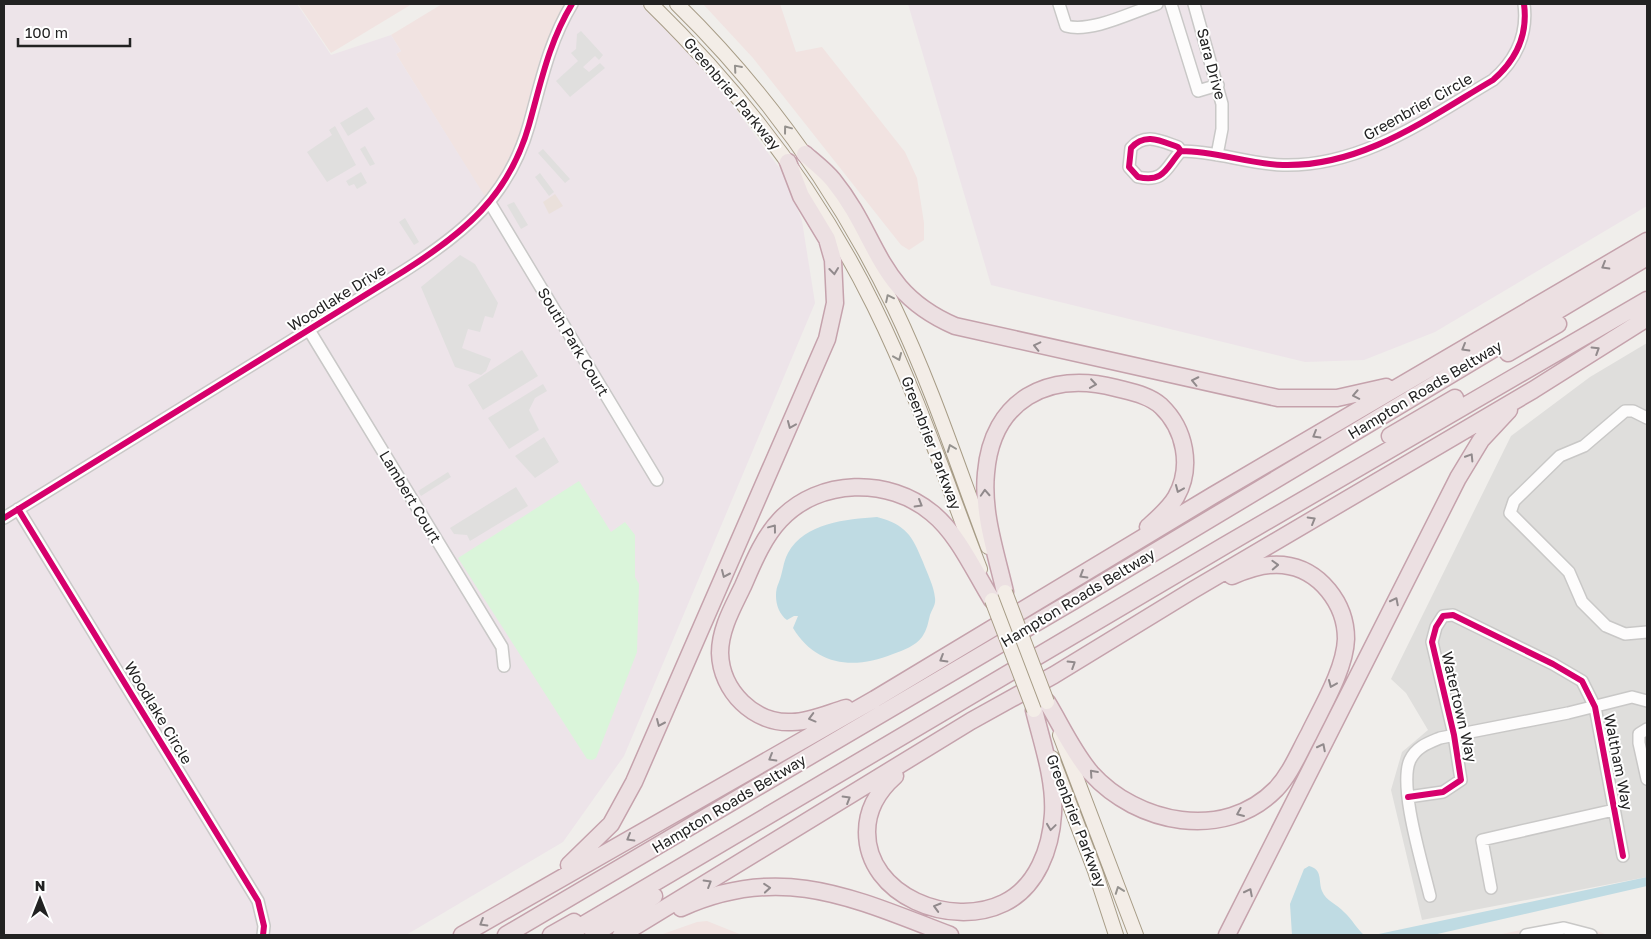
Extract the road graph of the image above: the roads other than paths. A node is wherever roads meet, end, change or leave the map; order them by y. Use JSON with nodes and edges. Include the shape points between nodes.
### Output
{"nodes":[{"id":1,"x":572,"y":4,"type":"edge"},
{"id":2,"x":651,"y":4,"type":"edge"},
{"id":3,"x":677,"y":4,"type":"edge"},
{"id":4,"x":1059,"y":4,"type":"edge"},
{"id":5,"x":1157,"y":4,"type":"edge"},
{"id":6,"x":1171,"y":4,"type":"edge"},
{"id":7,"x":1194,"y":4,"type":"edge"},
{"id":8,"x":1524,"y":4,"type":"edge"},
{"id":9,"x":1218,"y":85,"type":"junction"},
{"id":10,"x":1181,"y":151,"type":"junction"},
{"id":11,"x":805,"y":154,"type":"junction"},
{"id":12,"x":1217,"y":156,"type":"junction"},
{"id":13,"x":788,"y":162,"type":"junction"},
{"id":14,"x":490,"y":203,"type":"junction"},
{"id":15,"x":1647,"y":241,"type":"edge"},
{"id":16,"x":1647,"y":257,"type":"edge"},
{"id":17,"x":1647,"y":269,"type":"edge"},
{"id":18,"x":1647,"y":300,"type":"edge"},
{"id":19,"x":1647,"y":318,"type":"edge"},
{"id":20,"x":309,"y":330,"type":"junction"},
{"id":21,"x":1575,"y":342,"type":"junction"},
{"id":22,"x":1434,"y":366,"type":"junction"},
{"id":23,"x":1555,"y":376,"type":"junction"},
{"id":24,"x":1647,"y":418,"type":"edge"},
{"id":25,"x":658,"y":480,"type":"dead end"},
{"id":26,"x":18,"y":509,"type":"junction"},
{"id":27,"x":4,"y":518,"type":"edge"},
{"id":28,"x":1124,"y":550,"type":"junction"},
{"id":29,"x":999,"y":596,"type":"junction"},
{"id":30,"x":1165,"y":607,"type":"junction"},
{"id":31,"x":1443,"y":616,"type":"joint"},
{"id":32,"x":1647,"y":632,"type":"edge"},
{"id":33,"x":504,"y":666,"type":"dead end"},
{"id":34,"x":875,"y":699,"type":"junction"},
{"id":35,"x":1647,"y":701,"type":"edge"},
{"id":36,"x":1040,"y":706,"type":"junction"},
{"id":37,"x":1595,"y":707,"type":"junction"},
{"id":38,"x":971,"y":721,"type":"junction"},
{"id":39,"x":1647,"y":729,"type":"edge"},
{"id":40,"x":1454,"y":735,"type":"junction"},
{"id":41,"x":1647,"y":779,"type":"edge"},
{"id":42,"x":1408,"y":797,"type":"junction"},
{"id":43,"x":1614,"y":810,"type":"junction"},
{"id":44,"x":1623,"y":856,"type":"dead end"},
{"id":45,"x":695,"y":860,"type":"junction"},
{"id":46,"x":1491,"y":888,"type":"dead end"},
{"id":47,"x":1430,"y":896,"type":"dead end"},
{"id":48,"x":504,"y":910,"type":"junction"},
{"id":49,"x":263,"y":935,"type":"edge"},
{"id":50,"x":462,"y":935,"type":"edge"},
{"id":51,"x":506,"y":935,"type":"edge"},
{"id":52,"x":525,"y":935,"type":"edge"},
{"id":53,"x":551,"y":935,"type":"edge"},
{"id":54,"x":566,"y":935,"type":"edge"},
{"id":55,"x":593,"y":935,"type":"edge"},
{"id":56,"x":622,"y":935,"type":"edge"},
{"id":57,"x":950,"y":935,"type":"edge"},
{"id":58,"x":1116,"y":935,"type":"edge"},
{"id":59,"x":1136,"y":935,"type":"edge"},
{"id":60,"x":1227,"y":935,"type":"edge"},
{"id":61,"x":1526,"y":935,"type":"edge"},
{"id":62,"x":1591,"y":935,"type":"edge"}],
"edges":[{"from":1,"to":14,"type":"street","name":"Woodlake Drive","via":[[551,45],[519,153]]},
{"from":2,"to":13,"type":"main road","name":"Greenbrier Parkway","via":[[726,83]]},
{"from":11,"to":3,"type":"main road","name":"Greenbrier Parkway","one_way":true,"via":[[740,72]]},
{"from":4,"to":5,"type":"street","via":[[1066,26],[1076,29]]},
{"from":6,"to":9,"type":"street","via":[[1198,91]]},
{"from":7,"to":9,"type":"street","name":"Sara Drive"},
{"from":8,"to":12,"type":"street","name":"Greenbrier Circle","via":[[1525,25],[1521,42],[1503,72],[1389,140],[1344,158],[1309,164],[1258,164]]},
{"from":9,"to":12,"type":"street","name":"Sara Drive","via":[[1223,112]]},
{"from":10,"to":10,"type":"street","name":"Greenbrier Circle","via":[[1157,139],[1144,139],[1132,148],[1130,166],[1138,177],[1156,179]]},
{"from":10,"to":12,"type":"street","name":"Greenbrier Circle"},
{"from":22,"to":11,"type":"highway","one_way":true,"via":[[1373,391],[1337,398],[1292,399],[1251,393],[955,326],[923,310],[895,283],[832,180]]},
{"from":29,"to":11,"type":"main road","name":"Greenbrier Parkway","one_way":true,"via":[[929,391],[895,309],[853,229]]},
{"from":13,"to":29,"type":"main road","name":"Greenbrier Parkway","one_way":true,"via":[[839,241],[886,331]]},
{"from":13,"to":48,"type":"highway","one_way":true,"via":[[801,196],[827,238],[833,260],[834,302],[827,339],[624,802],[611,824],[583,854],[555,877]]},
{"from":14,"to":20,"type":"street","name":"Woodlake Drive","via":[[442,247]]},
{"from":14,"to":25,"type":"street","name":"South Park Court"},
{"from":15,"to":22,"type":"highway","one_way":true},
{"from":16,"to":51,"type":"highway","name":"Hampton Roads Beltway"},
{"from":17,"to":52,"type":"highway"},
{"from":18,"to":21,"type":"highway","name":"Hampton Roads Beltway"},
{"from":23,"to":19,"type":"highway","one_way":true},
{"from":20,"to":26,"type":"street","name":"Woodlake Drive"},
{"from":20,"to":33,"type":"street","name":"Lambert Court","via":[[502,647]]},
{"from":21,"to":45,"type":"highway","name":"Hampton Roads Beltway","via":[[1215,551]]},
{"from":21,"to":53,"type":"highway","via":[[1505,370],[1425,415]]},
{"from":22,"to":28,"type":"highway","one_way":true},
{"from":30,"to":23,"type":"highway","one_way":true},
{"from":60,"to":23,"type":"highway","one_way":true,"via":[[1469,457],[1509,410]]},
{"from":24,"to":32,"type":"street","via":[[1633,411],[1625,411],[1616,417],[1584,446],[1560,456],[1514,501],[1509,510],[1569,572],[1582,602],[1606,626],[1625,634]]},
{"from":26,"to":27,"type":"street","name":"Woodlake Drive"},
{"from":26,"to":49,"type":"street","name":"Woodlake Circle","via":[[258,901]]},
{"from":29,"to":28,"type":"highway","one_way":true,"via":[[985,498],[989,454],[998,428],[1010,411],[1029,395],[1050,385],[1091,383],[1136,393],[1161,406],[1179,432],[1185,464],[1180,489],[1168,508]]},
{"from":28,"to":34,"type":"highway","one_way":true},
{"from":34,"to":29,"type":"highway","one_way":true,"via":[[802,721],[779,721],[748,708],[725,678],[720,655],[725,623],[765,540],[789,511],[818,494],[840,488],[870,488],[904,496],[942,521]]},
{"from":29,"to":36,"type":"main road","name":"Greenbrier Parkway","bridge":true},
{"from":30,"to":36,"type":"highway","one_way":true,"via":[[1238,573],[1282,564],[1316,579],[1340,608],[1345,627],[1342,660],[1296,760],[1282,782],[1265,798],[1242,812],[1211,821],[1169,819],[1143,810],[1118,796],[1090,772]]},
{"from":38,"to":30,"type":"highway","one_way":true},
{"from":31,"to":37,"type":"street","name":"Waltham Way","via":[[1459,616],[1582,681]]},
{"from":31,"to":40,"type":"street","name":"Watertown Way","via":[[1433,635],[1433,646]]},
{"from":34,"to":48,"type":"highway","one_way":true},
{"from":35,"to":37,"type":"street","via":[[1632,697]]},
{"from":36,"to":38,"type":"highway","one_way":true,"via":[[1053,799],[1052,826],[1044,856],[1033,878],[1018,894],[992,908],[970,912],[945,910],[919,902],[891,886],[872,860],[868,826],[872,805],[887,783]]},
{"from":36,"to":58,"type":"main road","name":"Greenbrier Parkway"},
{"from":59,"to":36,"type":"main road","name":"Greenbrier Parkway","one_way":true},
{"from":37,"to":40,"type":"street"},
{"from":37,"to":43,"type":"street","name":"Waltham Way"},
{"from":56,"to":38,"type":"highway","one_way":true},
{"from":39,"to":41,"type":"street","via":[[1639,734],[1639,743]]},
{"from":40,"to":42,"type":"street","via":[[1421,746],[1410,759],[1406,777]]},
{"from":40,"to":42,"type":"street","name":"Watertown Way","via":[[1461,780],[1443,792]]},
{"from":42,"to":47,"type":"street"},
{"from":43,"to":44,"type":"street","name":"Waltham Way"},
{"from":43,"to":46,"type":"street","via":[[1482,840]]},
{"from":45,"to":54,"type":"highway","name":"Hampton Roads Beltway"},
{"from":45,"to":55,"type":"highway","via":[[676,882]]},
{"from":48,"to":50,"type":"highway","one_way":true},
{"from":56,"to":57,"type":"highway","one_way":true,"via":[[718,895],[772,887],[831,892]]},
{"from":61,"to":62,"type":"street","via":[[1564,928]]}]}
